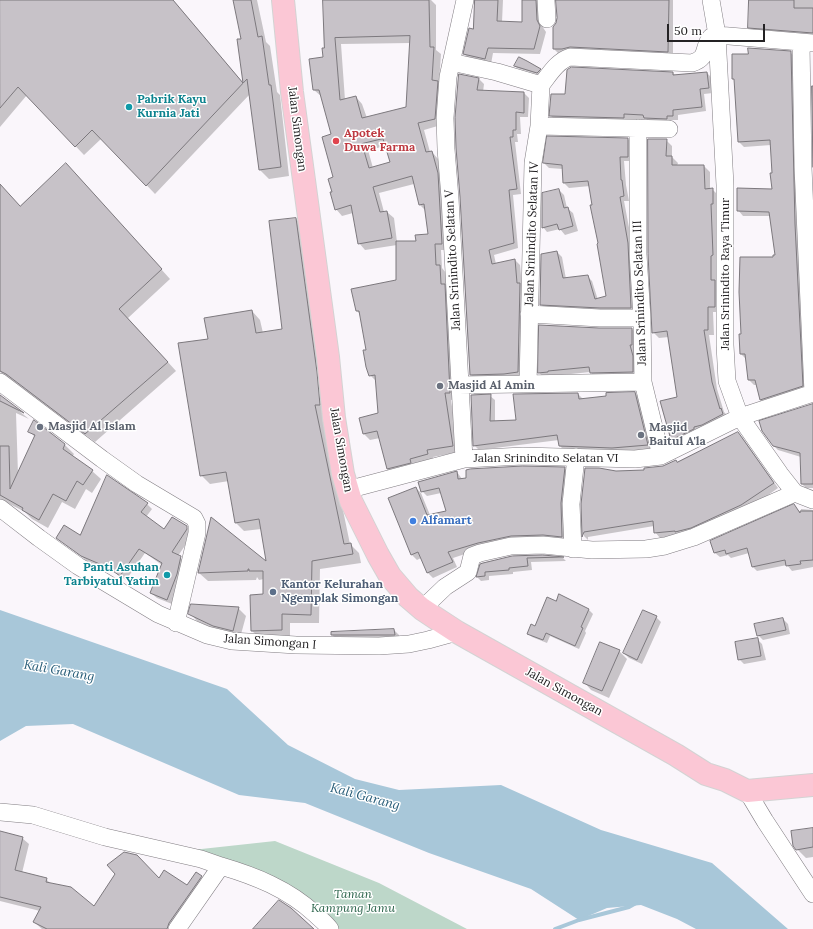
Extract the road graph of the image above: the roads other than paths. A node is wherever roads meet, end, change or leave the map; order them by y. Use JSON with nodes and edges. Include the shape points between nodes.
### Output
{"nodes":[{"id":1,"x":283,"y":0,"type":"edge"},
{"id":2,"x":465,"y":0,"type":"edge"},
{"id":3,"x":546,"y":0,"type":"edge"},
{"id":4,"x":711,"y":0,"type":"edge"},
{"id":5,"x":547,"y":19,"type":"dead end"},
{"id":6,"x":717,"y":35,"type":"junction"},
{"id":7,"x":807,"y":43,"type":"edge"},
{"id":8,"x":451,"y":62,"type":"junction"},
{"id":9,"x":541,"y":85,"type":"junction"},
{"id":10,"x":539,"y":126,"type":"junction"},
{"id":11,"x":638,"y":128,"type":"junction"},
{"id":12,"x":669,"y":129,"type":"dead end"},
{"id":13,"x":811,"y":310,"type":"edge"},
{"id":14,"x":529,"y":314,"type":"junction"},
{"id":15,"x":642,"y":318,"type":"junction"},
{"id":16,"x":0,"y":382,"type":"edge"},
{"id":17,"x":643,"y":382,"type":"junction"},
{"id":18,"x":528,"y":384,"type":"junction"},
{"id":19,"x":459,"y":385,"type":"junction"},
{"id":20,"x":813,"y":393,"type":"edge"},
{"id":21,"x":740,"y":417,"type":"junction"},
{"id":22,"x":576,"y":456,"type":"junction"},
{"id":23,"x":661,"y":456,"type":"junction"},
{"id":24,"x":464,"y":459,"type":"junction"},
{"id":25,"x":347,"y":490,"type":"junction"},
{"id":26,"x":795,"y":493,"type":"junction"},
{"id":27,"x":813,"y":500,"type":"edge"},
{"id":28,"x":0,"y":508,"type":"edge"},
{"id":29,"x":573,"y":549,"type":"junction"},
{"id":30,"x":422,"y":609,"type":"junction"},
{"id":31,"x":176,"y":623,"type":"junction"},
{"id":32,"x":457,"y":632,"type":"junction"},
{"id":33,"x":813,"y":785,"type":"edge"},
{"id":34,"x":747,"y":790,"type":"junction"},
{"id":35,"x":0,"y":812,"type":"edge"},
{"id":36,"x":221,"y":866,"type":"junction"},
{"id":37,"x":813,"y":894,"type":"edge"},
{"id":38,"x":177,"y":929,"type":"edge"},
{"id":39,"x":330,"y":929,"type":"edge"}],
"edges":[{"from":1,"to":25,"type":"main road","name":"Jalan Simongan","via":[[292,92],[334,418]]},
{"from":2,"to":8,"type":"street","name":"Jalan Srinindito Selatan V"},
{"from":3,"to":5,"type":"street"},
{"from":4,"to":6,"type":"street","name":"Jalan Srinindito Raya Timur"},
{"from":6,"to":7,"type":"street"},
{"from":6,"to":9,"type":"street","via":[[708,41],[705,54],[700,61],[692,63],[570,57],[559,63]]},
{"from":6,"to":21,"type":"street","name":"Jalan Srinindito Raya Timur","via":[[725,185],[727,381]]},
{"from":7,"to":13,"type":"street","via":[[803,167]]},
{"from":8,"to":9,"type":"street"},
{"from":8,"to":19,"type":"street","name":"Jalan Srinindito Selatan V","via":[[446,99],[446,141]]},
{"from":9,"to":10,"type":"street","name":"Jalan Srinindito Selatan IV"},
{"from":10,"to":11,"type":"street"},
{"from":10,"to":14,"type":"street","name":"Jalan Srinindito Selatan IV","via":[[533,163]]},
{"from":11,"to":12,"type":"street"},
{"from":11,"to":15,"type":"street","name":"Jalan Srinindito Selatan III","via":[[638,254]]},
{"from":13,"to":20,"type":"street"},
{"from":14,"to":15,"type":"street"},
{"from":14,"to":18,"type":"street","name":"Jalan Srinindito Selatan IV"},
{"from":15,"to":17,"type":"street","name":"Jalan Srinindito Selatan III"},
{"from":16,"to":31,"type":"street","via":[[137,484],[194,518],[197,533]]},
{"from":17,"to":18,"type":"street"},
{"from":17,"to":23,"type":"street","name":"Jalan Srinindito Selatan III"},
{"from":18,"to":19,"type":"street"},
{"from":19,"to":24,"type":"street","name":"Jalan Srinindito Selatan V"},
{"from":20,"to":21,"type":"street","name":"Jalan Srinindito Selatan VI"},
{"from":21,"to":23,"type":"street","name":"Jalan Srinindito Selatan VI"},
{"from":21,"to":26,"type":"street","name":"Jalan Srinindito Raya Timur"},
{"from":22,"to":23,"type":"street","name":"Jalan Srinindito Selatan VI","via":[[613,459]]},
{"from":22,"to":24,"type":"street","name":"Jalan Srinindito Selatan VI"},
{"from":22,"to":29,"type":"street","via":[[571,504]]},
{"from":24,"to":25,"type":"street","name":"Jalan Srinindito Selatan VI"},
{"from":25,"to":30,"type":"main road","name":"Jalan Simongan","via":[[357,515],[390,576]]},
{"from":26,"to":27,"type":"street"},
{"from":26,"to":29,"type":"street","via":[[694,537],[665,546]]},
{"from":28,"to":31,"type":"street","name":"Jalan Simongan I","via":[[78,566]]},
{"from":29,"to":30,"type":"street","via":[[543,545],[511,546],[475,554],[468,572],[445,587]]},
{"from":30,"to":32,"type":"main road","name":"Jalan Simongan"},
{"from":31,"to":32,"type":"street","name":"Jalan Simongan I","via":[[232,641],[296,644],[409,644]]},
{"from":32,"to":34,"type":"main road","name":"Jalan Simongan","via":[[706,774]]},
{"from":33,"to":34,"type":"main road","name":"Jalan Simongan"},
{"from":34,"to":37,"type":"street","via":[[764,821]]},
{"from":35,"to":36,"type":"street","via":[[33,815],[105,837]]},
{"from":36,"to":38,"type":"street"},
{"from":36,"to":39,"type":"street","via":[[250,875],[283,890],[308,908]]}]}
